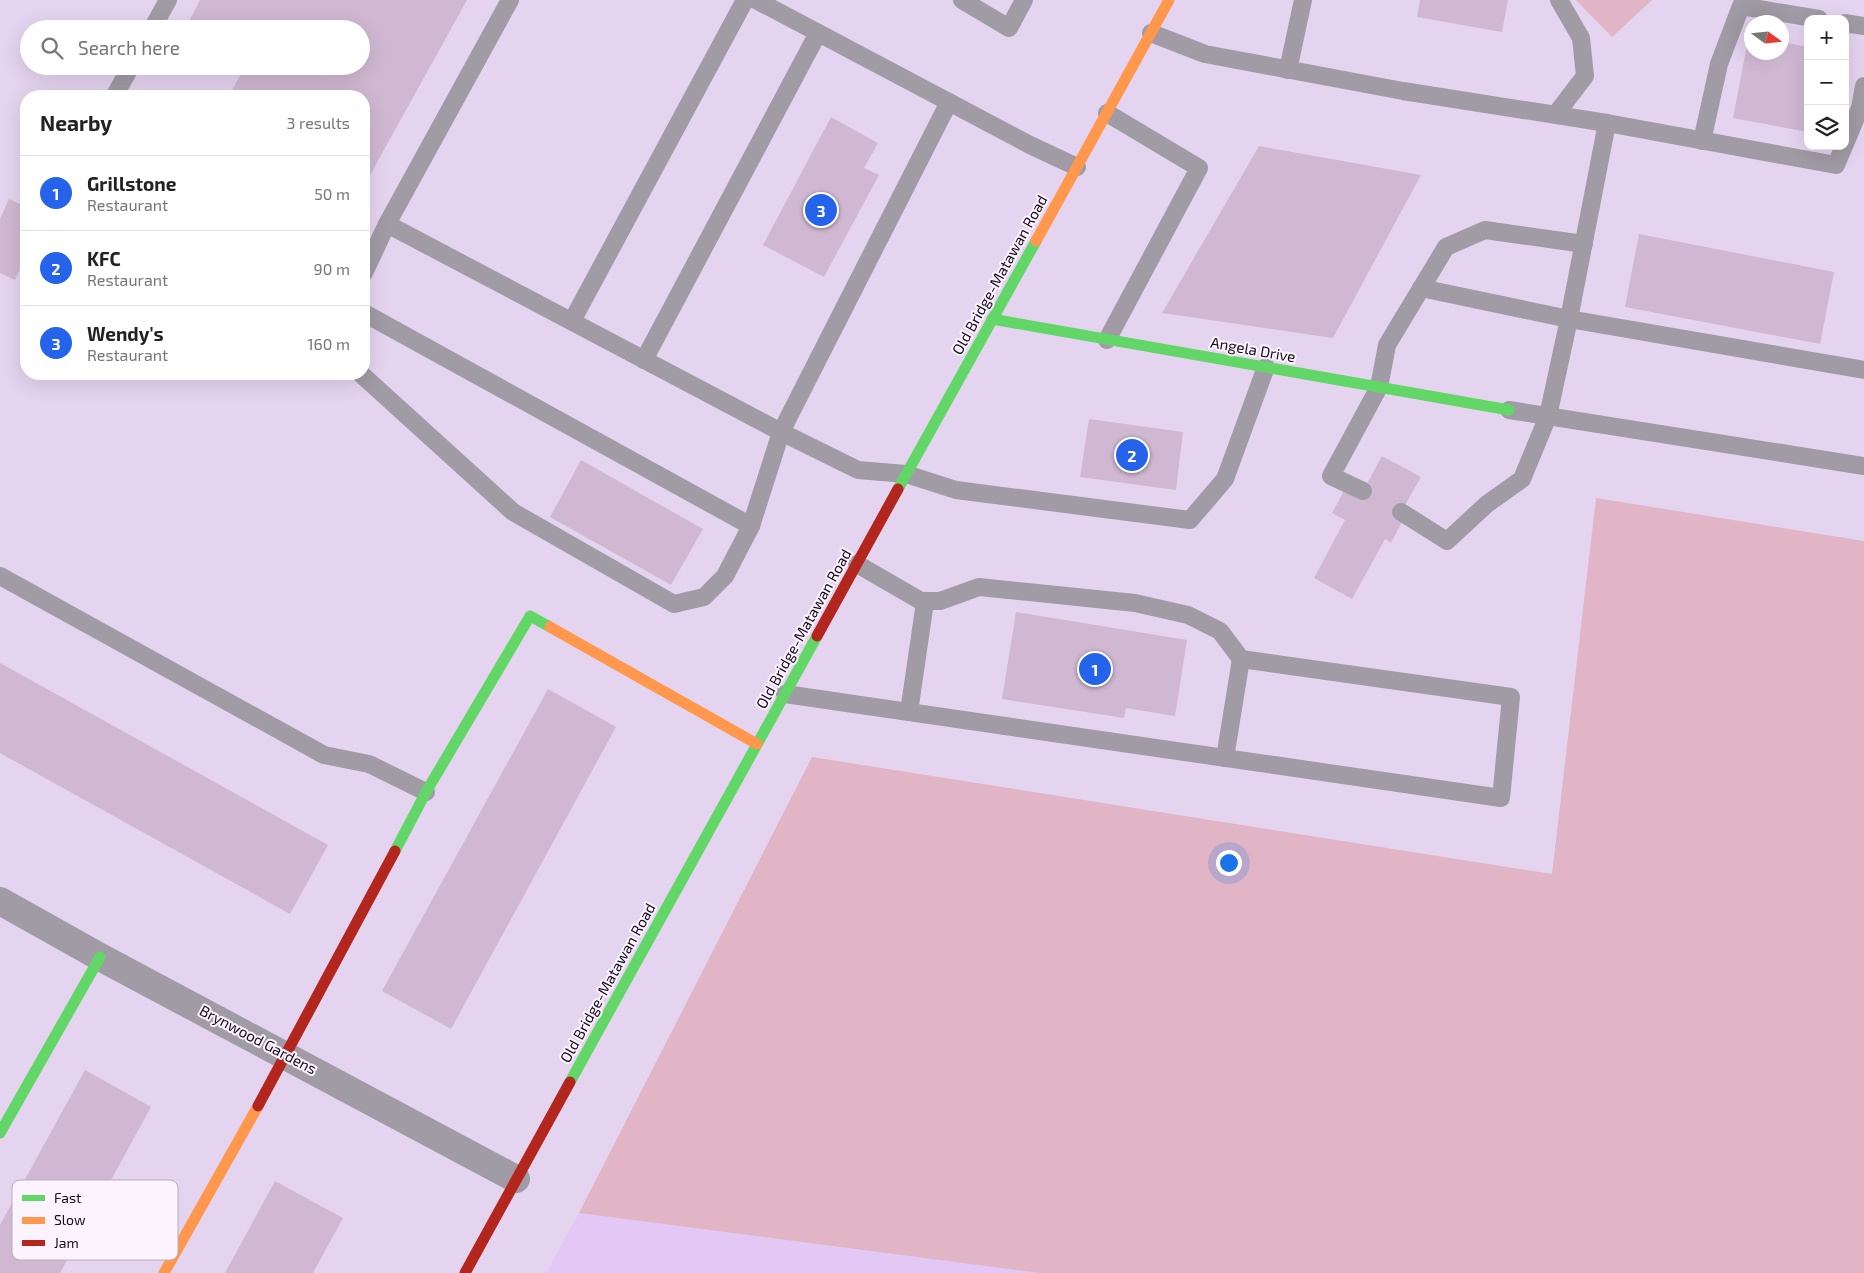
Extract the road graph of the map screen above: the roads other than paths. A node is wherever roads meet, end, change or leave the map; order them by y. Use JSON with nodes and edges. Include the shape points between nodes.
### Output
{"nodes":[{"id":1,"x":168,"y":0,"type":"edge"},
{"id":2,"x":510,"y":0,"type":"edge"},
{"id":3,"x":745,"y":0,"type":"edge"},
{"id":4,"x":756,"y":0,"type":"edge"},
{"id":5,"x":962,"y":0,"type":"edge"},
{"id":6,"x":1024,"y":0,"type":"edge"},
{"id":7,"x":1169,"y":0,"type":"edge"},
{"id":8,"x":1303,"y":0,"type":"edge"},
{"id":9,"x":1558,"y":0,"type":"edge"},
{"id":10,"x":1804,"y":16,"type":"edge"},
{"id":11,"x":157,"y":20,"type":"edge"},
{"id":12,"x":1849,"y":24,"type":"edge"},
{"id":13,"x":1864,"y":26,"type":"edge"},
{"id":14,"x":818,"y":33,"type":"junction"},
{"id":15,"x":1151,"y":33,"type":"junction"},
{"id":16,"x":1288,"y":70,"type":"junction"},
{"id":17,"x":126,"y":75,"type":"edge"},
{"id":18,"x":1864,"y":86,"type":"edge"},
{"id":19,"x":118,"y":90,"type":"edge"},
{"id":20,"x":949,"y":102,"type":"junction"},
{"id":21,"x":1107,"y":113,"type":"junction"},
{"id":22,"x":1556,"y":114,"type":"junction"},
{"id":23,"x":1607,"y":123,"type":"junction"},
{"id":24,"x":1849,"y":135,"type":"edge"},
{"id":25,"x":1702,"y":141,"type":"junction"},
{"id":26,"x":1843,"y":150,"type":"edge"},
{"id":27,"x":1076,"y":167,"type":"junction"},
{"id":28,"x":387,"y":224,"type":"junction"},
{"id":29,"x":1584,"y":244,"type":"junction"},
{"id":30,"x":370,"y":261,"type":"edge"},
{"id":31,"x":1421,"y":288,"type":"junction"},
{"id":32,"x":370,"y":316,"type":"edge"},
{"id":33,"x":1569,"y":318,"type":"junction"},
{"id":34,"x":992,"y":319,"type":"junction"},
{"id":35,"x":572,"y":320,"type":"junction"},
{"id":36,"x":1107,"y":340,"type":"junction"},
{"id":37,"x":644,"y":360,"type":"junction"},
{"id":38,"x":1266,"y":367,"type":"junction"},
{"id":39,"x":1864,"y":370,"type":"edge"},
{"id":40,"x":367,"y":380,"type":"edge"},
{"id":41,"x":1379,"y":387,"type":"junction"},
{"id":42,"x":1509,"y":410,"type":"joint"},
{"id":43,"x":1548,"y":416,"type":"junction"},
{"id":44,"x":781,"y":432,"type":"junction"},
{"id":45,"x":1864,"y":466,"type":"edge"},
{"id":46,"x":906,"y":474,"type":"junction"},
{"id":47,"x":1362,"y":491,"type":"dead end"},
{"id":48,"x":1402,"y":512,"type":"dead end"},
{"id":49,"x":751,"y":526,"type":"junction"},
{"id":50,"x":857,"y":564,"type":"junction"},
{"id":51,"x":0,"y":576,"type":"edge"},
{"id":52,"x":925,"y":602,"type":"junction"},
{"id":53,"x":1241,"y":659,"type":"junction"},
{"id":54,"x":785,"y":694,"type":"junction"},
{"id":55,"x":909,"y":712,"type":"junction"},
{"id":56,"x":757,"y":744,"type":"junction"},
{"id":57,"x":1225,"y":758,"type":"junction"},
{"id":58,"x":426,"y":792,"type":"junction"},
{"id":59,"x":0,"y":902,"type":"edge"},
{"id":60,"x":100,"y":957,"type":"junction"},
{"id":61,"x":286,"y":1055,"type":"junction"},
{"id":62,"x":0,"y":1133,"type":"edge"},
{"id":63,"x":516,"y":1179,"type":"junction"},
{"id":64,"x":178,"y":1248,"type":"edge"},
{"id":65,"x":171,"y":1260,"type":"edge"},
{"id":66,"x":164,"y":1273,"type":"edge"},
{"id":67,"x":465,"y":1273,"type":"edge"}],
"edges":[{"from":1,"to":11,"type":"lane"},
{"from":2,"to":28,"type":"lane"},
{"from":3,"to":35,"type":"lane"},
{"from":4,"to":14,"type":"lane"},
{"from":5,"to":6,"type":"lane","via":[[1009,28]]},
{"from":7,"to":15,"type":"street","name":"Old Bridge-Matawan Road"},
{"from":8,"to":16,"type":"lane"},
{"from":9,"to":22,"type":"lane","via":[[1581,38],[1585,76]]},
{"from":10,"to":25,"type":"lane","via":[[1741,6],[1719,64]]},
{"from":12,"to":13,"type":"lane"},
{"from":14,"to":20,"type":"lane"},
{"from":14,"to":37,"type":"lane"},
{"from":15,"to":16,"type":"lane","via":[[1205,54]]},
{"from":15,"to":21,"type":"street","name":"Old Bridge-Matawan Road"},
{"from":16,"to":22,"type":"lane"},
{"from":17,"to":19,"type":"lane"},
{"from":18,"to":24,"type":"lane","via":[[1860,108]]},
{"from":20,"to":27,"type":"lane"},
{"from":20,"to":44,"type":"lane"},
{"from":21,"to":27,"type":"street","name":"Old Bridge-Matawan Road"},
{"from":21,"to":36,"type":"lane","via":[[1199,168]]},
{"from":22,"to":23,"type":"lane"},
{"from":23,"to":25,"type":"lane"},
{"from":23,"to":29,"type":"lane"},
{"from":25,"to":26,"type":"lane","via":[[1836,165]]},
{"from":27,"to":34,"type":"street","name":"Old Bridge-Matawan Road"},
{"from":28,"to":30,"type":"lane"},
{"from":28,"to":35,"type":"lane"},
{"from":29,"to":31,"type":"lane","via":[[1485,230],[1446,247]]},
{"from":29,"to":33,"type":"lane"},
{"from":31,"to":33,"type":"lane"},
{"from":31,"to":41,"type":"lane","via":[[1387,345]]},
{"from":32,"to":49,"type":"lane"},
{"from":33,"to":39,"type":"lane"},
{"from":33,"to":43,"type":"lane"},
{"from":34,"to":36,"type":"street","name":"Angela Drive"},
{"from":34,"to":46,"type":"street","name":"Old Bridge-Matawan Road"},
{"from":35,"to":37,"type":"lane"},
{"from":36,"to":38,"type":"street","name":"Angela Drive"},
{"from":37,"to":44,"type":"lane"},
{"from":38,"to":41,"type":"street","name":"Angela Drive"},
{"from":38,"to":46,"type":"lane","via":[[1225,479],[1190,520],[956,490]]},
{"from":40,"to":49,"type":"lane","via":[[514,512],[674,604],[704,597],[725,576]]},
{"from":41,"to":42,"type":"street","name":"Angela Drive"},
{"from":41,"to":47,"type":"lane","via":[[1331,476]]},
{"from":42,"to":43,"type":"lane"},
{"from":43,"to":45,"type":"lane"},
{"from":43,"to":48,"type":"lane","via":[[1522,479],[1487,504],[1447,541]]},
{"from":44,"to":46,"type":"lane","via":[[858,470]]},
{"from":44,"to":49,"type":"lane"},
{"from":46,"to":50,"type":"street","name":"Old Bridge-Matawan Road"},
{"from":50,"to":52,"type":"lane"},
{"from":50,"to":54,"type":"street","name":"Old Bridge-Matawan Road"},
{"from":51,"to":58,"type":"lane","via":[[324,754],[369,764]]},
{"from":52,"to":53,"type":"lane","via":[[940,601],[979,587],[1135,604],[1188,615],[1220,631]]},
{"from":52,"to":55,"type":"lane"},
{"from":53,"to":57,"type":"lane"},
{"from":53,"to":57,"type":"lane","via":[[1511,697],[1501,798]]},
{"from":54,"to":55,"type":"lane"},
{"from":54,"to":56,"type":"street","name":"Old Bridge-Matawan Road"},
{"from":55,"to":57,"type":"lane"},
{"from":56,"to":58,"type":"street","via":[[530,616]]},
{"from":56,"to":63,"type":"street","name":"Old Bridge-Matawan Road"},
{"from":58,"to":61,"type":"street"},
{"from":59,"to":60,"type":"street","name":"Brynwood Gardens"},
{"from":60,"to":61,"type":"street","name":"Brynwood Gardens"},
{"from":60,"to":62,"type":"street"},
{"from":61,"to":63,"type":"street","name":"Brynwood Gardens"},
{"from":61,"to":64,"type":"street"},
{"from":63,"to":67,"type":"street","name":"Old Bridge-Matawan Road"},
{"from":65,"to":66,"type":"street"}]}
